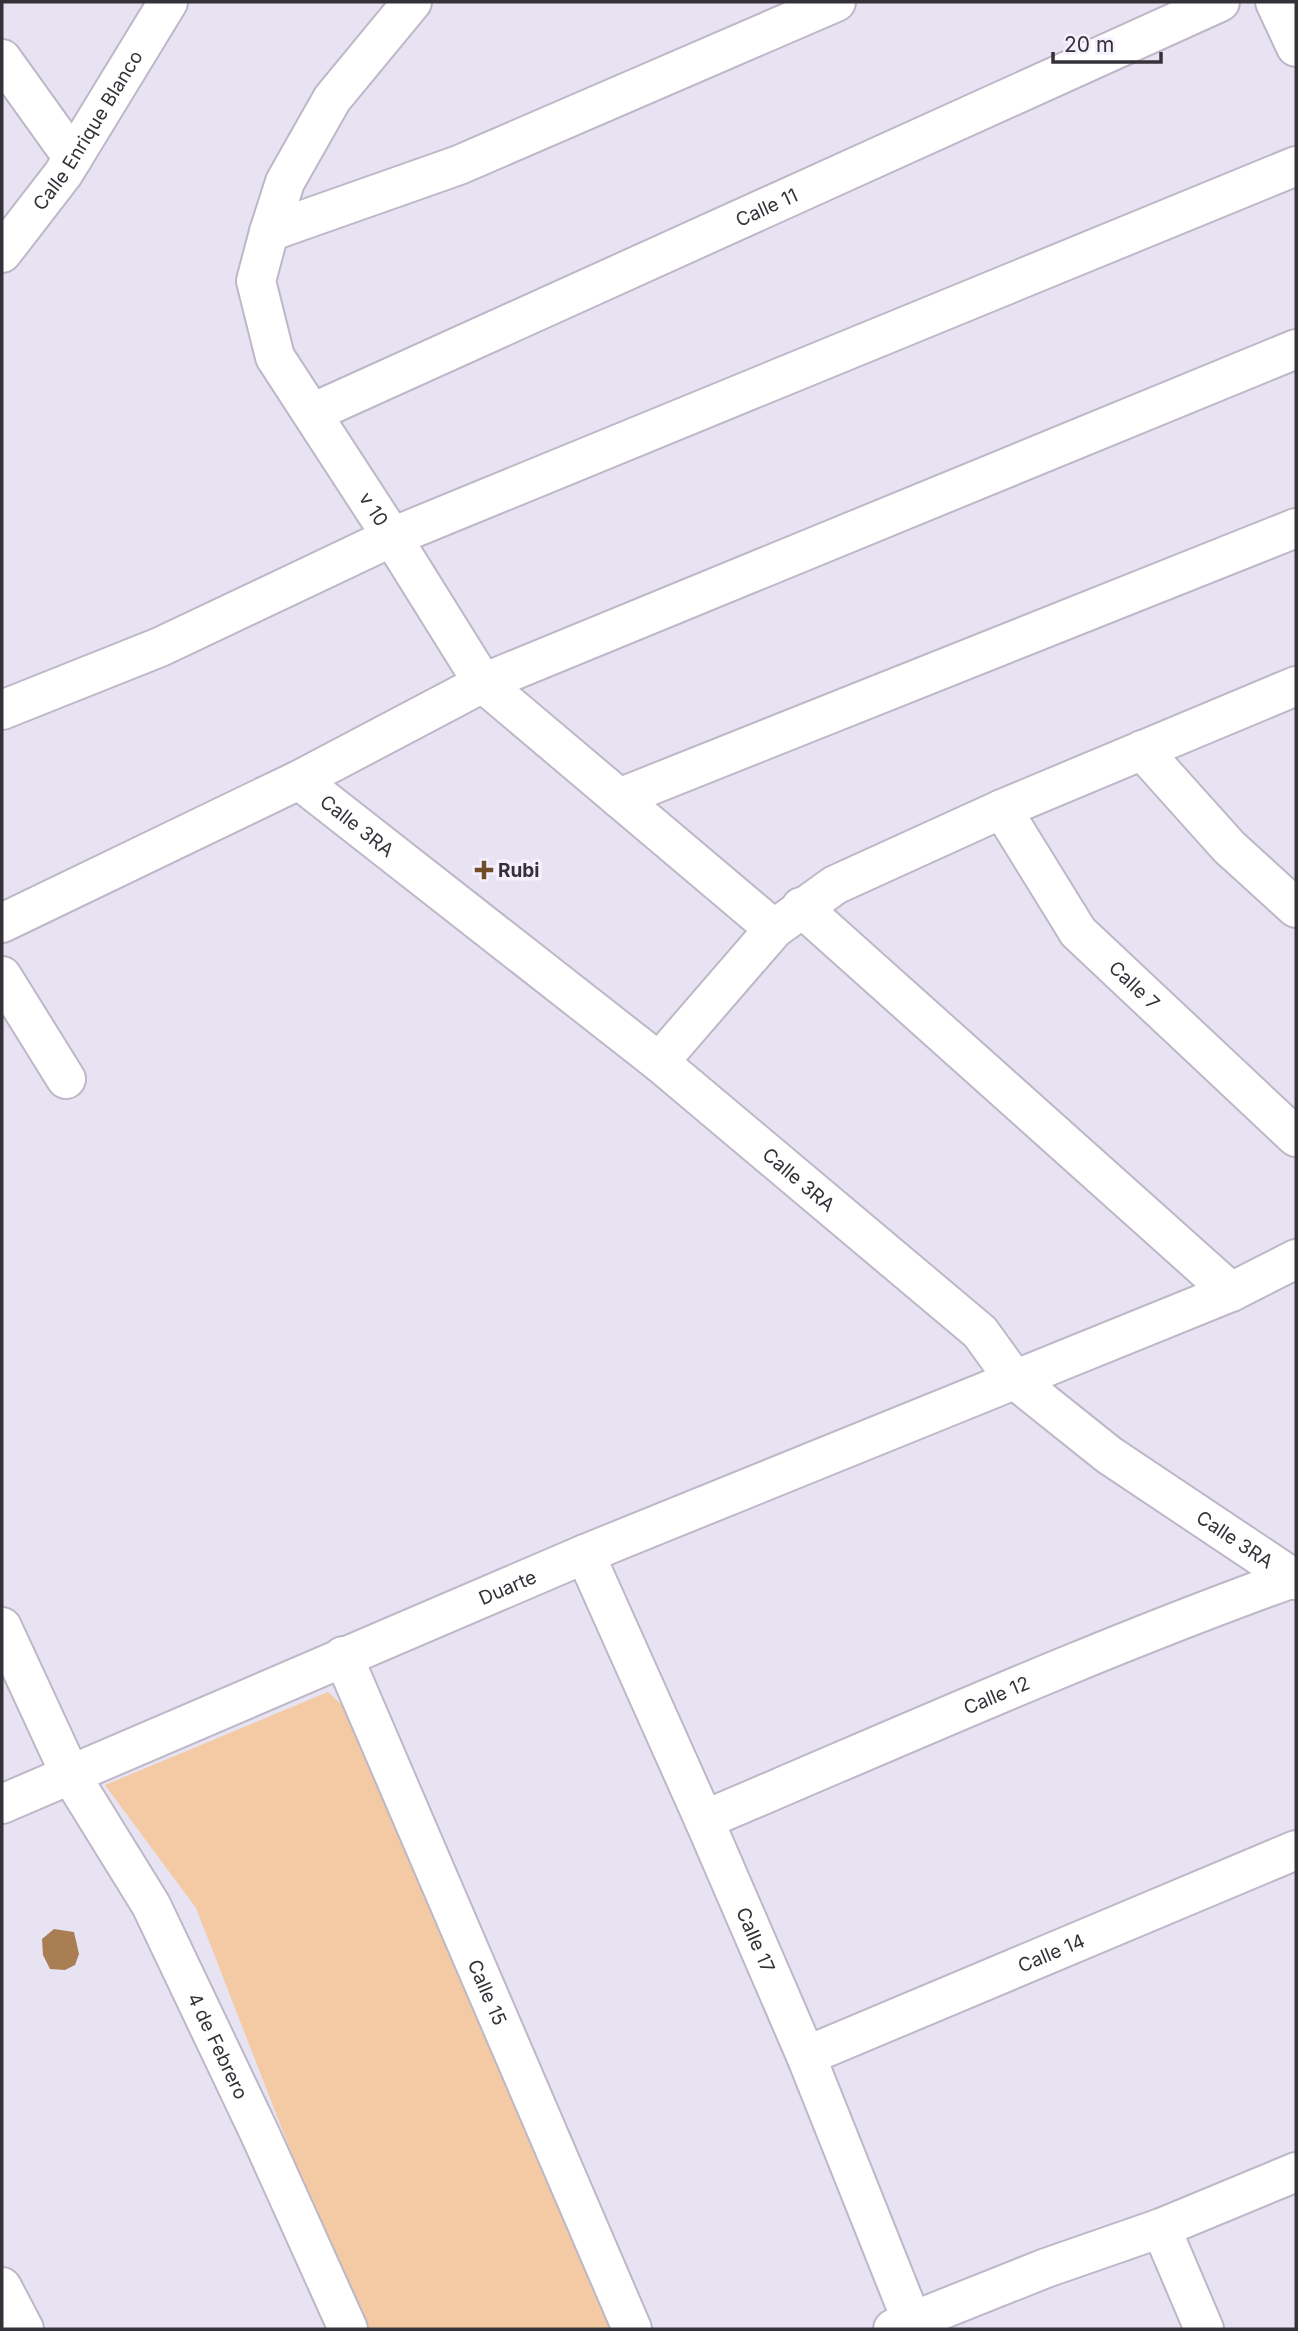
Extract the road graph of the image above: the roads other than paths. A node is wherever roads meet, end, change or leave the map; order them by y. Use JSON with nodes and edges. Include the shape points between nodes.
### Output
{"nodes":[{"id":1,"x":168,"y":2,"type":"edge"},
{"id":2,"x":836,"y":2,"type":"edge"},
{"id":3,"x":1220,"y":2,"type":"edge"},
{"id":4,"x":1275,"y":2,"type":"edge"},
{"id":5,"x":411,"y":4,"type":"edge"},
{"id":6,"x":1296,"y":47,"type":"edge"},
{"id":7,"x":2,"y":59,"type":"edge"},
{"id":8,"x":73,"y":158,"type":"junction"},
{"id":9,"x":1296,"y":166,"type":"edge"},
{"id":10,"x":269,"y":232,"type":"junction"},
{"id":11,"x":2,"y":253,"type":"edge"},
{"id":12,"x":1296,"y":349,"type":"edge"},
{"id":13,"x":312,"y":413,"type":"junction"},
{"id":14,"x":1296,"y":528,"type":"edge"},
{"id":15,"x":392,"y":537,"type":"junction"},
{"id":16,"x":482,"y":683,"type":"junction"},
{"id":17,"x":1291,"y":695,"type":"edge"},
{"id":18,"x":2,"y":710,"type":"edge"},
{"id":19,"x":1142,"y":750,"type":"junction"},
{"id":20,"x":299,"y":780,"type":"junction"},
{"id":21,"x":619,"y":798,"type":"junction"},
{"id":22,"x":1002,"y":809,"type":"junction"},
{"id":23,"x":1296,"y":908,"type":"edge"},
{"id":24,"x":788,"y":918,"type":"junction"},
{"id":25,"x":2,"y":923,"type":"edge"},
{"id":26,"x":2,"y":976,"type":"edge"},
{"id":27,"x":659,"y":1062,"type":"junction"},
{"id":28,"x":66,"y":1079,"type":"dead end"},
{"id":29,"x":1296,"y":1138,"type":"edge"},
{"id":30,"x":1296,"y":1259,"type":"edge"},
{"id":31,"x":1231,"y":1292,"type":"junction"},
{"id":32,"x":1014,"y":1380,"type":"junction"},
{"id":33,"x":585,"y":1553,"type":"junction"},
{"id":34,"x":1294,"y":1579,"type":"edge"},
{"id":35,"x":2,"y":1627,"type":"edge"},
{"id":36,"x":343,"y":1656,"type":"junction"},
{"id":37,"x":70,"y":1774,"type":"junction"},
{"id":38,"x":2,"y":1804,"type":"edge"},
{"id":39,"x":705,"y":1820,"type":"junction"},
{"id":40,"x":1296,"y":1850,"type":"edge"},
{"id":41,"x":806,"y":2056,"type":"junction"},
{"id":42,"x":1296,"y":2172,"type":"edge"},
{"id":43,"x":1161,"y":2228,"type":"junction"},
{"id":44,"x":2,"y":2287,"type":"edge"},
{"id":45,"x":907,"y":2326,"type":"edge"},
{"id":46,"x":24,"y":2329,"type":"edge"},
{"id":47,"x":348,"y":2329,"type":"edge"},
{"id":48,"x":632,"y":2329,"type":"edge"},
{"id":49,"x":1204,"y":2329,"type":"edge"}],
"edges":[{"from":1,"to":8,"type":"street","name":"Calle Enrique Blanco"},
{"from":2,"to":10,"type":"street","via":[[459,165]]},
{"from":3,"to":13,"type":"street","name":"Calle 11"},
{"from":4,"to":6,"type":"street"},
{"from":5,"to":10,"type":"street","name":"v 10","via":[[332,99],[285,182]]},
{"from":7,"to":8,"type":"street"},
{"from":8,"to":11,"type":"street","name":"Calle Enrique Blanco"},
{"from":9,"to":15,"type":"street"},
{"from":10,"to":13,"type":"street","name":"v 10","via":[[256,281],[275,357]]},
{"from":12,"to":16,"type":"street"},
{"from":13,"to":15,"type":"street","name":"v 10"},
{"from":14,"to":21,"type":"street"},
{"from":15,"to":16,"type":"street","name":"v 10"},
{"from":15,"to":18,"type":"street","via":[[160,647]]},
{"from":16,"to":20,"type":"street"},
{"from":16,"to":21,"type":"street","name":"v 10"},
{"from":17,"to":19,"type":"street"},
{"from":19,"to":22,"type":"street"},
{"from":19,"to":23,"type":"street","via":[[1229,847]]},
{"from":20,"to":25,"type":"street"},
{"from":20,"to":27,"type":"street","name":"Calle 3RA"},
{"from":21,"to":24,"type":"street","name":"v 10"},
{"from":22,"to":24,"type":"street","via":[[835,885]]},
{"from":22,"to":29,"type":"street","name":"Calle 7","via":[[1079,932]]},
{"from":24,"to":27,"type":"street"},
{"from":24,"to":31,"type":"street","name":"v 10"},
{"from":26,"to":28,"type":"street"},
{"from":27,"to":32,"type":"street","name":"Calle 3RA","via":[[980,1332]]},
{"from":30,"to":31,"type":"street","name":"Duarte"},
{"from":31,"to":32,"type":"street","name":"Duarte"},
{"from":32,"to":33,"type":"street","name":"Duarte"},
{"from":32,"to":34,"type":"street","name":"Calle 3RA","via":[[1109,1455]]},
{"from":33,"to":36,"type":"street","name":"Duarte"},
{"from":33,"to":39,"type":"street","name":"Calle 17"},
{"from":34,"to":39,"type":"street","name":"Calle 12","via":[[1113,1647]]},
{"from":35,"to":37,"type":"street","name":"4 de Febrero"},
{"from":36,"to":37,"type":"street","name":"Duarte"},
{"from":36,"to":48,"type":"street","name":"Calle 15"},
{"from":37,"to":38,"type":"street","name":"Duarte"},
{"from":37,"to":47,"type":"street","name":"4 de Febrero","via":[[151,1905]]},
{"from":39,"to":41,"type":"street","name":"Calle 17"},
{"from":40,"to":41,"type":"street","name":"Calle 14"},
{"from":41,"to":45,"type":"street","name":"Calle 17"},
{"from":42,"to":43,"type":"street"},
{"from":43,"to":45,"type":"street","via":[[1046,2268]]},
{"from":43,"to":49,"type":"street"},
{"from":44,"to":46,"type":"street"}]}
